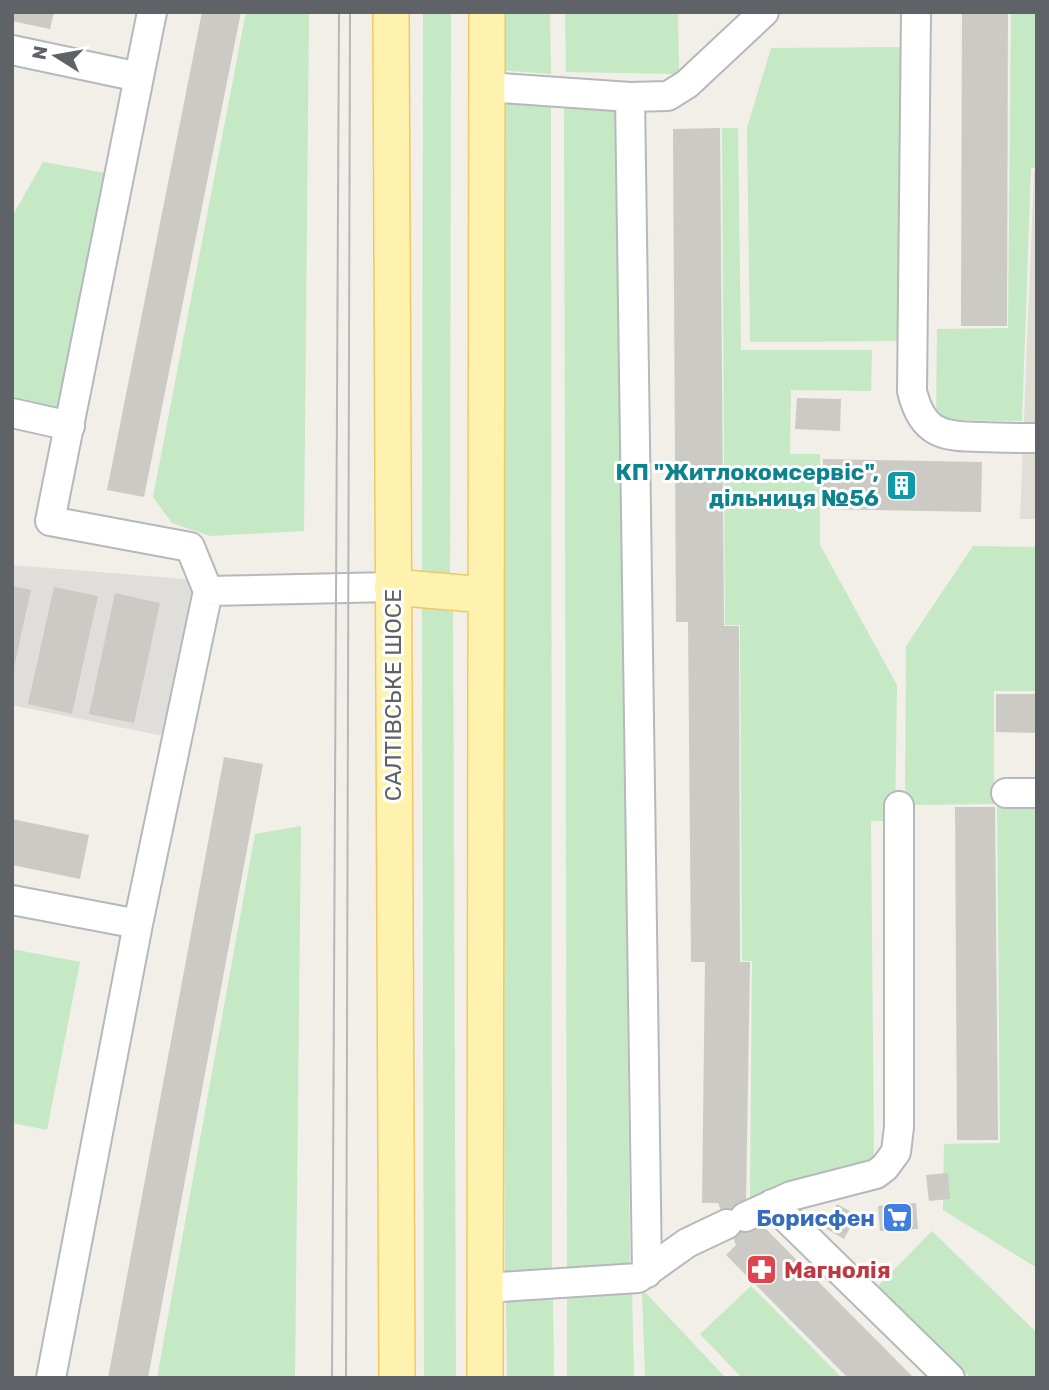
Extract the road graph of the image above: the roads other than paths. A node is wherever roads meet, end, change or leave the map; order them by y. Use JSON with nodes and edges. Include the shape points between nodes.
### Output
{"nodes":[{"id":1,"x":152,"y":12,"type":"edge"},
{"id":2,"x":391,"y":12,"type":"edge"},
{"id":3,"x":487,"y":12,"type":"edge"},
{"id":4,"x":764,"y":12,"type":"edge"},
{"id":5,"x":916,"y":12,"type":"edge"},
{"id":6,"x":12,"y":50,"type":"edge"},
{"id":7,"x":139,"y":77,"type":"junction"},
{"id":8,"x":486,"y":87,"type":"junction"},
{"id":9,"x":630,"y":96,"type":"junction"},
{"id":10,"x":12,"y":413,"type":"edge"},
{"id":11,"x":70,"y":426,"type":"junction"},
{"id":12,"x":1037,"y":438,"type":"edge"},
{"id":13,"x":392,"y":587,"type":"junction"},
{"id":14,"x":208,"y":591,"type":"junction"},
{"id":15,"x":486,"y":595,"type":"junction"},
{"id":16,"x":1006,"y":793,"type":"dead end"},
{"id":17,"x":1037,"y":793,"type":"edge"},
{"id":18,"x":899,"y":806,"type":"dead end"},
{"id":19,"x":12,"y":900,"type":"edge"},
{"id":20,"x":138,"y":924,"type":"junction"},
{"id":21,"x":772,"y":1204,"type":"junction"},
{"id":22,"x":647,"y":1273,"type":"junction"},
{"id":23,"x":485,"y":1288,"type":"junction"},
{"id":24,"x":51,"y":1378,"type":"edge"},
{"id":25,"x":397,"y":1378,"type":"edge"},
{"id":26,"x":485,"y":1378,"type":"edge"},
{"id":27,"x":950,"y":1378,"type":"edge"}],
"edges":[{"from":1,"to":7,"type":"lane"},
{"from":2,"to":13,"type":"main road","name":"САЛТІВСЬКЕ ШОСЕ"},
{"from":3,"to":8,"type":"main road"},
{"from":4,"to":9,"type":"lane","via":[[678,91],[656,97]]},
{"from":5,"to":12,"type":"lane","via":[[915,405],[936,432],[953,437]]},
{"from":6,"to":7,"type":"lane"},
{"from":7,"to":11,"type":"lane"},
{"from":8,"to":9,"type":"lane"},
{"from":8,"to":15,"type":"main road"},
{"from":9,"to":22,"type":"lane"},
{"from":10,"to":11,"type":"lane"},
{"from":11,"to":14,"type":"lane","via":[[50,521],[190,547]]},
{"from":13,"to":14,"type":"lane"},
{"from":13,"to":15,"type":"main road"},
{"from":13,"to":25,"type":"main road","name":"САЛТІВСЬКЕ ШОСЕ"},
{"from":14,"to":20,"type":"lane"},
{"from":15,"to":23,"type":"main road"},
{"from":16,"to":17,"type":"lane"},
{"from":18,"to":21,"type":"lane","via":[[897,1148],[876,1174]]},
{"from":19,"to":20,"type":"lane"},
{"from":20,"to":24,"type":"lane"},
{"from":21,"to":22,"type":"lane","via":[[687,1243]]},
{"from":21,"to":27,"type":"lane"},
{"from":22,"to":23,"type":"lane","via":[[638,1278]]},
{"from":23,"to":26,"type":"main road"}]}
